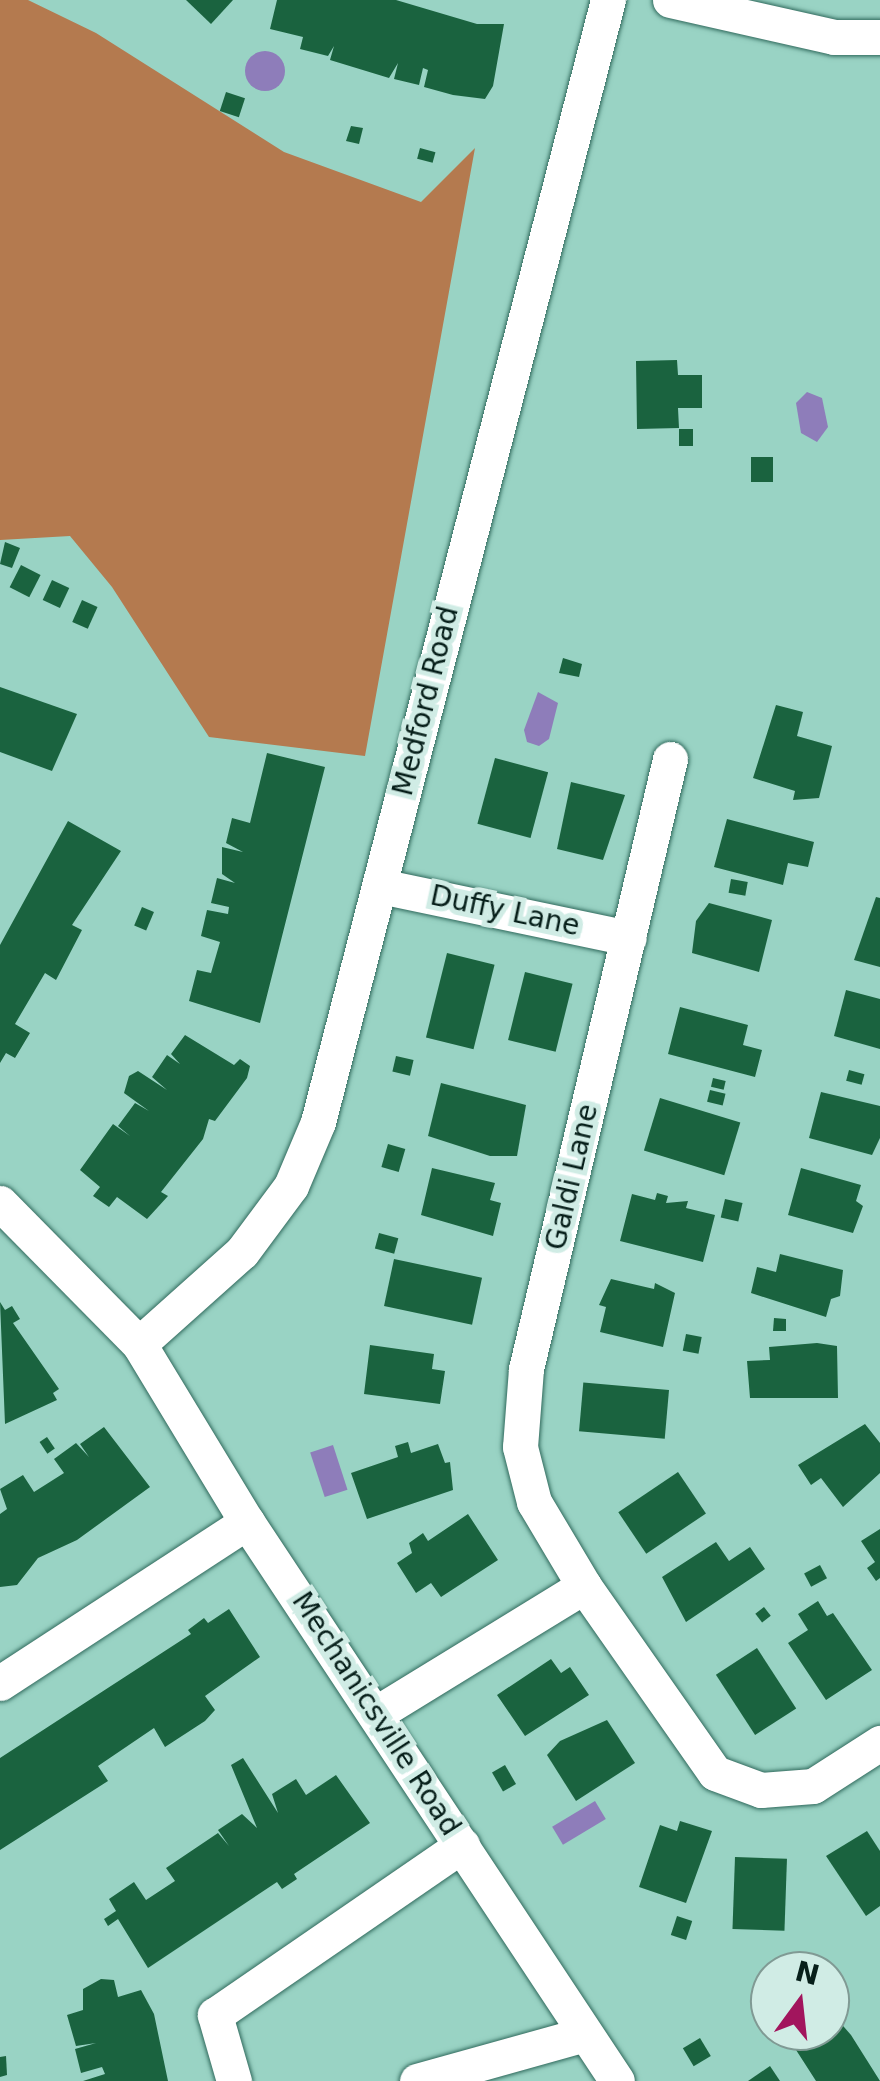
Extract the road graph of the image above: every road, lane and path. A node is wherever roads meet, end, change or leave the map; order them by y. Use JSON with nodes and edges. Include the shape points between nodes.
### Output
{"nodes":[{"id":1,"x":608,"y":0,"type":"edge"},
{"id":2,"x":670,"y":0,"type":"edge"},
{"id":3,"x":880,"y":37,"type":"edge"},
{"id":4,"x":670,"y":759,"type":"dead end"},
{"id":5,"x":380,"y":886,"type":"junction"},
{"id":6,"x":629,"y":938,"type":"junction"},
{"id":7,"x":0,"y":1203,"type":"edge"},
{"id":8,"x":139,"y":1344,"type":"junction"},
{"id":9,"x":248,"y":1522,"type":"junction"},
{"id":10,"x":584,"y":1586,"type":"junction"},
{"id":11,"x":0,"y":1683,"type":"edge"},
{"id":12,"x":378,"y":1713,"type":"junction"},
{"id":13,"x":880,"y":1743,"type":"edge"},
{"id":14,"x":462,"y":1845,"type":"junction"},
{"id":15,"x":585,"y":2034,"type":"junction"},
{"id":16,"x":234,"y":2081,"type":"edge"},
{"id":17,"x":417,"y":2081,"type":"edge"},
{"id":18,"x":617,"y":2081,"type":"edge"}],
"edges":[{"from":1,"to":5,"type":"street","name":"Medford Road"},
{"from":2,"to":3,"type":"street","via":[[834,36]]},
{"from":4,"to":6,"type":"street","name":"Galdi Lane"},
{"from":5,"to":6,"type":"street","name":"Duffy Lane"},
{"from":5,"to":8,"type":"street","name":"Medford Road","via":[[318,1122],[291,1186],[242,1252]]},
{"from":6,"to":10,"type":"street","name":"Galdi Lane","via":[[526,1369],[520,1447],[534,1502]]},
{"from":7,"to":8,"type":"street","name":"Mechanicsville Road"},
{"from":8,"to":9,"type":"street","name":"Mechanicsville Road"},
{"from":9,"to":11,"type":"street"},
{"from":9,"to":12,"type":"street","name":"Mechanicsville Road"},
{"from":10,"to":12,"type":"street"},
{"from":10,"to":13,"type":"street","name":"Galdi Lane","via":[[716,1773],[761,1790],[813,1786]]},
{"from":12,"to":14,"type":"street","name":"Mechanicsville Road"},
{"from":14,"to":15,"type":"street","name":"Mechanicsville Road"},
{"from":14,"to":16,"type":"street","via":[[215,2014]]},
{"from":15,"to":17,"type":"street"},
{"from":15,"to":18,"type":"street","name":"Mechanicsville Road"}]}
